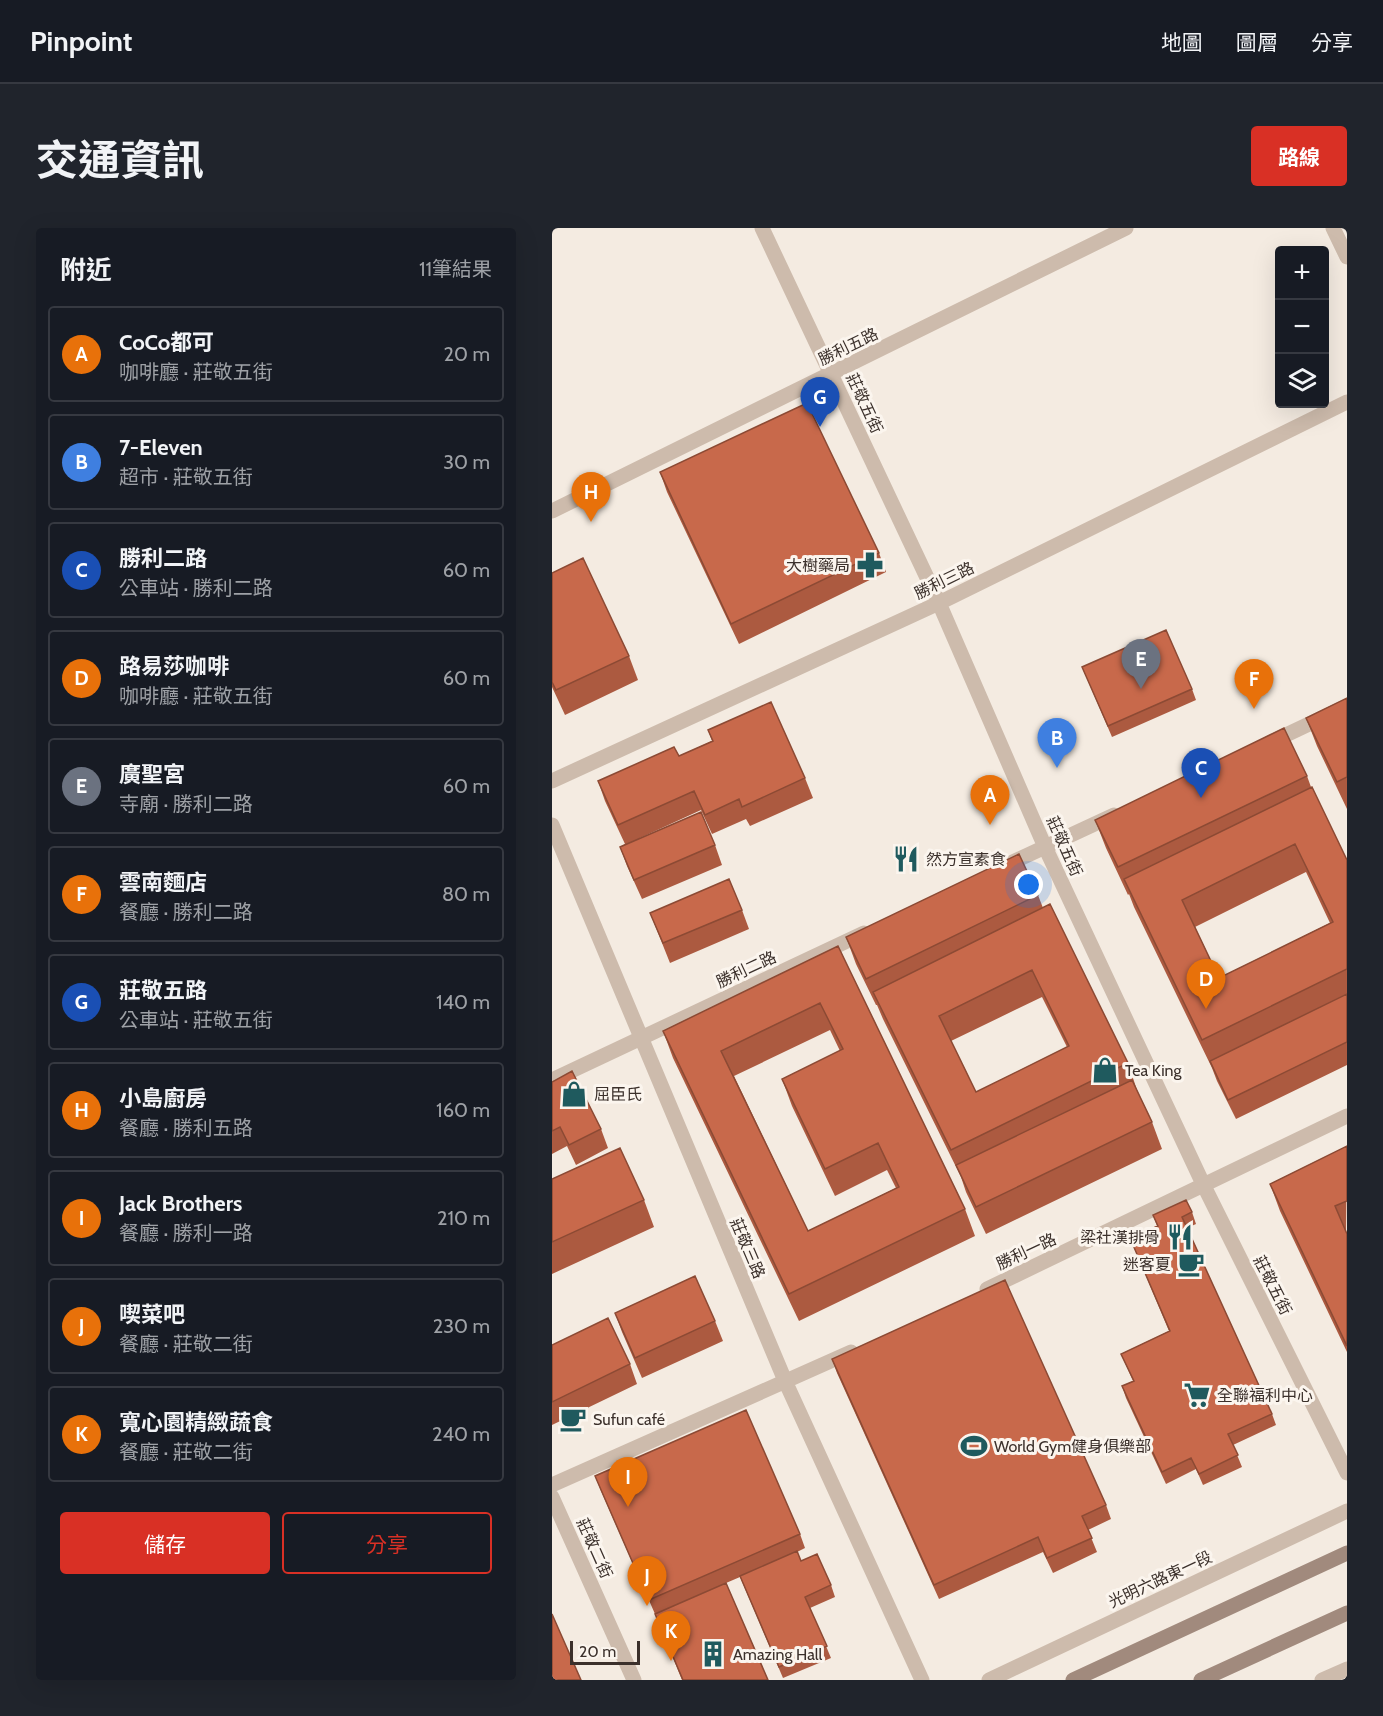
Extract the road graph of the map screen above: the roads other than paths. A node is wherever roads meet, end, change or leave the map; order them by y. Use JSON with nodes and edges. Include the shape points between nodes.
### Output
{"nodes":[{"id":1,"x":762,"y":228,"type":"edge"},
{"id":2,"x":1126,"y":228,"type":"edge"},
{"id":3,"x":1333,"y":228,"type":"edge"},
{"id":4,"x":1347,"y":257,"type":"edge"},
{"id":5,"x":832,"y":375,"type":"junction"},
{"id":6,"x":1347,"y":402,"type":"edge"},
{"id":7,"x":552,"y":511,"type":"edge"},
{"id":8,"x":939,"y":603,"type":"junction"},
{"id":9,"x":1347,"y":706,"type":"edge"},
{"id":10,"x":1261,"y":747,"type":"edge"},
{"id":11,"x":552,"y":781,"type":"edge"},
{"id":12,"x":1131,"y":807,"type":"edge"},
{"id":13,"x":552,"y":825,"type":"edge"},
{"id":14,"x":1045,"y":847,"type":"junction"},
{"id":15,"x":992,"y":873,"type":"edge"},
{"id":16,"x":874,"y":928,"type":"edge"},
{"id":17,"x":641,"y":1039,"type":"junction"},
{"id":18,"x":552,"y":1080,"type":"edge"},
{"id":19,"x":1347,"y":1116,"type":"edge"},
{"id":20,"x":1204,"y":1186,"type":"junction"},
{"id":21,"x":976,"y":1294,"type":"edge"},
{"id":22,"x":860,"y":1348,"type":"edge"},
{"id":23,"x":786,"y":1383,"type":"junction"},
{"id":24,"x":1347,"y":1473,"type":"edge"},
{"id":25,"x":552,"y":1485,"type":"edge"},
{"id":26,"x":552,"y":1497,"type":"edge"},
{"id":27,"x":1347,"y":1511,"type":"edge"},
{"id":28,"x":1347,"y":1553,"type":"edge"},
{"id":29,"x":1347,"y":1613,"type":"edge"},
{"id":30,"x":1347,"y":1669,"type":"edge"},
{"id":31,"x":634,"y":1680,"type":"edge"},
{"id":32,"x":922,"y":1680,"type":"edge"},
{"id":33,"x":989,"y":1680,"type":"edge"},
{"id":34,"x":1073,"y":1680,"type":"edge"},
{"id":35,"x":1201,"y":1680,"type":"edge"},
{"id":36,"x":1322,"y":1680,"type":"edge"}],
"edges":[{"from":1,"to":5,"type":"street","name":"莊敬五街"},
{"from":2,"to":5,"type":"street","name":"勝利五路"},
{"from":3,"to":4,"type":"street"},
{"from":5,"to":7,"type":"street","name":"勝利五路"},
{"from":5,"to":8,"type":"street","name":"莊敬五街"},
{"from":6,"to":8,"type":"street","name":"勝利三路"},
{"from":8,"to":11,"type":"street","name":"勝利三路"},
{"from":8,"to":14,"type":"street","name":"莊敬五街"},
{"from":9,"to":10,"type":"street"},
{"from":12,"to":14,"type":"street"},
{"from":13,"to":17,"type":"street","name":"莊敬三路"},
{"from":14,"to":15,"type":"street"},
{"from":14,"to":20,"type":"street","name":"莊敬五街"},
{"from":16,"to":17,"type":"street","name":"勝利二路"},
{"from":17,"to":18,"type":"street","name":"勝利二路"},
{"from":17,"to":23,"type":"street","name":"莊敬三路"},
{"from":19,"to":20,"type":"street","name":"勝利一路"},
{"from":20,"to":21,"type":"street","name":"勝利一路"},
{"from":20,"to":24,"type":"street","name":"莊敬五街"},
{"from":22,"to":23,"type":"street"},
{"from":23,"to":25,"type":"street"},
{"from":23,"to":32,"type":"street","name":"莊敬三路"},
{"from":26,"to":31,"type":"street","name":"莊敬二街"},
{"from":27,"to":33,"type":"street","name":"光明六路東一段"},
{"from":28,"to":34,"type":"main road"},
{"from":29,"to":35,"type":"main road"},
{"from":30,"to":36,"type":"street"}]}
